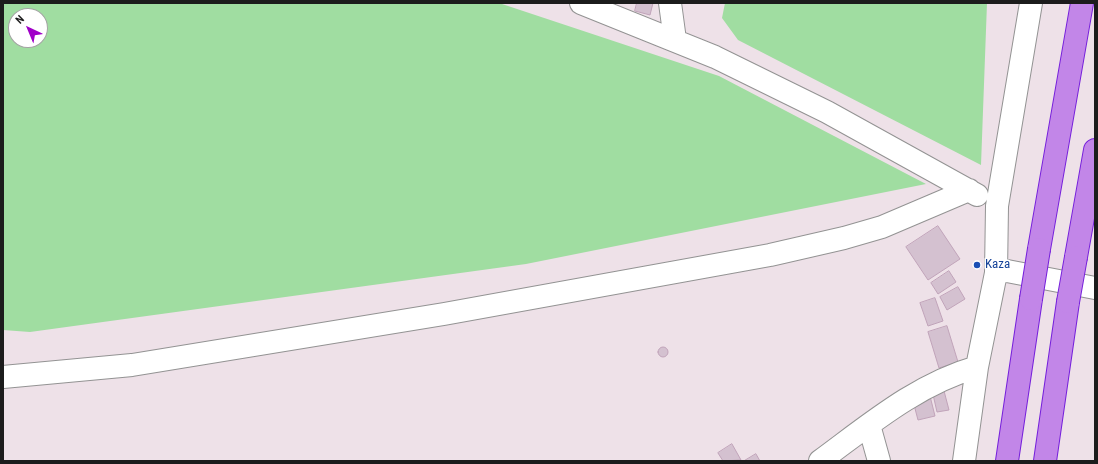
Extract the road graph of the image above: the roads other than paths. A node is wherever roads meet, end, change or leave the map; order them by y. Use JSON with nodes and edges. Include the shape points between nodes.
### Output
{"nodes":[{"id":1,"x":581,"y":3,"type":"edge"},
{"id":2,"x":670,"y":3,"type":"edge"},
{"id":3,"x":1031,"y":3,"type":"edge"},
{"id":4,"x":1082,"y":3,"type":"edge"},
{"id":5,"x":675,"y":40,"type":"junction"},
{"id":6,"x":1095,"y":150,"type":"edge"},
{"id":7,"x":968,"y":190,"type":"junction"},
{"id":8,"x":997,"y":206,"type":"junction"},
{"id":9,"x":996,"y":273,"type":"junction"},
{"id":10,"x":1095,"y":288,"type":"edge"},
{"id":11,"x":977,"y":367,"type":"junction"},
{"id":12,"x":3,"y":377,"type":"edge"},
{"id":13,"x":869,"y":425,"type":"junction"},
{"id":14,"x":820,"y":461,"type":"edge"},
{"id":15,"x":879,"y":461,"type":"edge"},
{"id":16,"x":964,"y":461,"type":"edge"},
{"id":17,"x":1007,"y":461,"type":"edge"},
{"id":18,"x":1045,"y":461,"type":"edge"}],
"edges":[{"from":1,"to":5,"type":"street"},
{"from":2,"to":5,"type":"street"},
{"from":3,"to":8,"type":"street"},
{"from":4,"to":17,"type":"highway","bridge":true,"via":[[1039,249]]},
{"from":5,"to":7,"type":"street","via":[[827,112]]},
{"from":6,"to":18,"type":"highway","bridge":true,"via":[[1068,302]]},
{"from":7,"to":8,"type":"street"},
{"from":7,"to":12,"type":"street","via":[[882,227],[770,255],[444,314],[140,364]]},
{"from":8,"to":9,"type":"street"},
{"from":9,"to":10,"type":"street","via":[[1013,272]]},
{"from":9,"to":11,"type":"street"},
{"from":11,"to":13,"type":"street","via":[[952,374],[922,389]]},
{"from":11,"to":16,"type":"street"},
{"from":13,"to":14,"type":"street"},
{"from":13,"to":15,"type":"street"}]}
